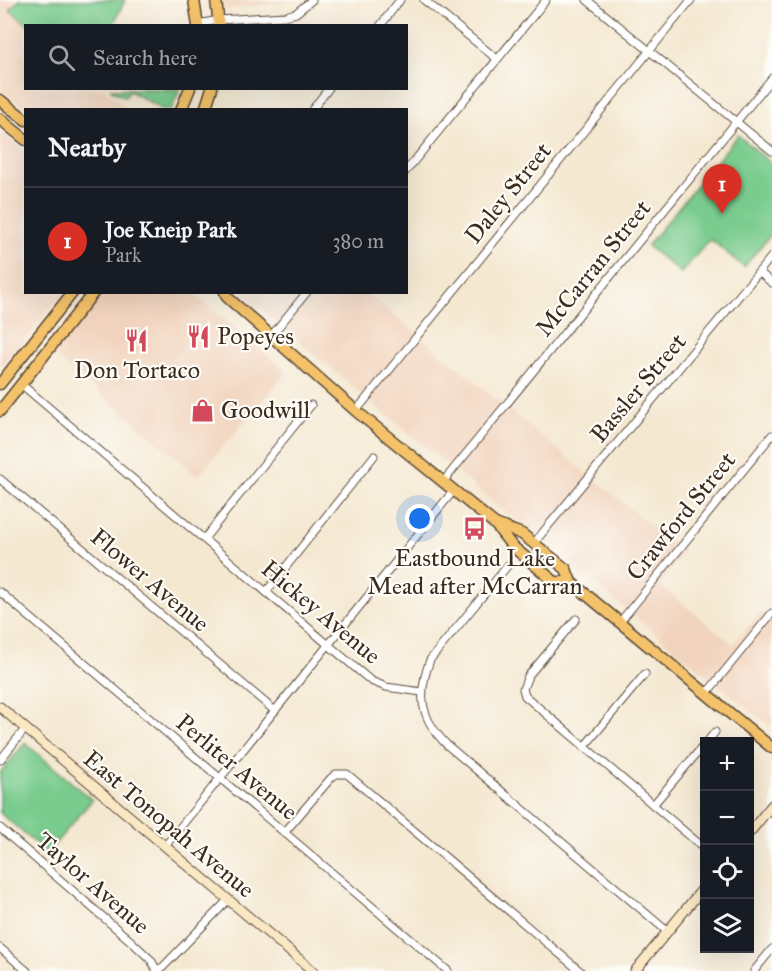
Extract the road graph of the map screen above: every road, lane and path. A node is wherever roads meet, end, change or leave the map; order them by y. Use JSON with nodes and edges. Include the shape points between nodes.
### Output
{"nodes":[{"id":1,"x":194,"y":0,"type":"edge"},
{"id":2,"x":216,"y":0,"type":"edge"},
{"id":3,"x":312,"y":0,"type":"edge"},
{"id":4,"x":400,"y":0,"type":"edge"},
{"id":5,"x":424,"y":0,"type":"edge"},
{"id":6,"x":546,"y":0,"type":"edge"},
{"id":7,"x":586,"y":0,"type":"edge"},
{"id":8,"x":691,"y":0,"type":"edge"},
{"id":9,"x":219,"y":23,"type":"edge"},
{"id":10,"x":198,"y":24,"type":"edge"},
{"id":11,"x":382,"y":24,"type":"edge"},
{"id":12,"x":649,"y":51,"type":"junction"},
{"id":13,"x":497,"y":59,"type":"junction"},
{"id":14,"x":772,"y":78,"type":"edge"},
{"id":15,"x":189,"y":90,"type":"edge"},
{"id":16,"x":211,"y":90,"type":"edge"},
{"id":17,"x":327,"y":90,"type":"edge"},
{"id":18,"x":0,"y":100,"type":"edge"},
{"id":19,"x":182,"y":108,"type":"edge"},
{"id":20,"x":206,"y":108,"type":"edge"},
{"id":21,"x":313,"y":108,"type":"edge"},
{"id":22,"x":24,"y":118,"type":"edge"},
{"id":23,"x":0,"y":119,"type":"edge"},
{"id":24,"x":736,"y":122,"type":"junction"},
{"id":25,"x":24,"y":138,"type":"edge"},
{"id":26,"x":772,"y":151,"type":"edge"},
{"id":27,"x":408,"y":169,"type":"edge"},
{"id":28,"x":772,"y":256,"type":"edge"},
{"id":29,"x":759,"y":272,"type":"junction"},
{"id":30,"x":772,"y":283,"type":"edge"},
{"id":31,"x":71,"y":294,"type":"edge"},
{"id":32,"x":92,"y":294,"type":"edge"},
{"id":33,"x":305,"y":294,"type":"edge"},
{"id":34,"x":226,"y":295,"type":"edge"},
{"id":35,"x":271,"y":336,"type":"junction"},
{"id":36,"x":0,"y":384,"type":"edge"},
{"id":37,"x":21,"y":384,"type":"junction"},
{"id":38,"x":311,"y":405,"type":"dead end"},
{"id":39,"x":0,"y":411,"type":"edge"},
{"id":40,"x":356,"y":411,"type":"junction"},
{"id":41,"x":772,"y":435,"type":"edge"},
{"id":42,"x":374,"y":456,"type":"dead end"},
{"id":43,"x":0,"y":479,"type":"edge"},
{"id":44,"x":443,"y":482,"type":"junction"},
{"id":45,"x":454,"y":490,"type":"junction"},
{"id":46,"x":495,"y":524,"type":"junction"},
{"id":47,"x":204,"y":539,"type":"junction"},
{"id":48,"x":534,"y":543,"type":"junction"},
{"id":49,"x":509,"y":564,"type":"dead end"},
{"id":50,"x":571,"y":582,"type":"junction"},
{"id":51,"x":0,"y":592,"type":"edge"},
{"id":52,"x":266,"y":592,"type":"junction"},
{"id":53,"x":772,"y":613,"type":"edge"},
{"id":54,"x":576,"y":619,"type":"dead end"},
{"id":55,"x":620,"y":622,"type":"junction"},
{"id":56,"x":328,"y":645,"type":"junction"},
{"id":57,"x":645,"y":674,"type":"dead end"},
{"id":58,"x":422,"y":692,"type":"junction"},
{"id":59,"x":706,"y":693,"type":"junction"},
{"id":60,"x":0,"y":706,"type":"edge"},
{"id":61,"x":274,"y":711,"type":"junction"},
{"id":62,"x":26,"y":728,"type":"junction"},
{"id":63,"x":715,"y":732,"type":"dead end"},
{"id":64,"x":711,"y":737,"type":"edge"},
{"id":65,"x":584,"y":747,"type":"junction"},
{"id":66,"x":772,"y":748,"type":"edge"},
{"id":67,"x":700,"y":750,"type":"edge"},
{"id":68,"x":0,"y":760,"type":"edge"},
{"id":69,"x":220,"y":778,"type":"junction"},
{"id":70,"x":653,"y":805,"type":"junction"},
{"id":71,"x":772,"y":805,"type":"edge"},
{"id":72,"x":754,"y":827,"type":"edge"},
{"id":73,"x":0,"y":828,"type":"edge"},
{"id":74,"x":285,"y":833,"type":"junction"},
{"id":75,"x":701,"y":845,"type":"edge"},
{"id":76,"x":165,"y":846,"type":"junction"},
{"id":77,"x":700,"y":893,"type":"edge"},
{"id":78,"x":228,"y":900,"type":"junction"},
{"id":79,"x":668,"y":932,"type":"junction"},
{"id":80,"x":0,"y":948,"type":"edge"},
{"id":81,"x":771,"y":952,"type":"edge"},
{"id":82,"x":27,"y":971,"type":"edge"},
{"id":83,"x":157,"y":971,"type":"edge"},
{"id":84,"x":313,"y":971,"type":"edge"},
{"id":85,"x":448,"y":971,"type":"edge"},
{"id":86,"x":580,"y":971,"type":"edge"},
{"id":87,"x":636,"y":971,"type":"edge"},
{"id":88,"x":754,"y":971,"type":"edge"}],
"edges":[{"from":1,"to":10,"type":"main road"},
{"from":2,"to":9,"type":"main road"},
{"from":3,"to":9,"type":"street","via":[[296,14]]},
{"from":4,"to":11,"type":"street"},
{"from":5,"to":13,"type":"street"},
{"from":6,"to":13,"type":"street"},
{"from":7,"to":12,"type":"street"},
{"from":8,"to":12,"type":"street","name":"Daley Street"},
{"from":12,"to":24,"type":"street"},
{"from":12,"to":40,"type":"street","name":"Daley Street"},
{"from":13,"to":27,"type":"street"},
{"from":14,"to":24,"type":"street","name":"McCarran Street"},
{"from":15,"to":19,"type":"main road"},
{"from":16,"to":20,"type":"main road"},
{"from":17,"to":21,"type":"street"},
{"from":18,"to":22,"type":"main road"},
{"from":23,"to":25,"type":"main road"},
{"from":24,"to":26,"type":"street"},
{"from":24,"to":44,"type":"street","name":"McCarran Street"},
{"from":28,"to":29,"type":"street","name":"Bassler Street"},
{"from":29,"to":30,"type":"street"},
{"from":29,"to":48,"type":"street","name":"Bassler Street"},
{"from":31,"to":36,"type":"main road"},
{"from":32,"to":37,"type":"main road"},
{"from":33,"to":35,"type":"street"},
{"from":34,"to":35,"type":"main road"},
{"from":35,"to":40,"type":"main road"},
{"from":37,"to":39,"type":"main road"},
{"from":37,"to":47,"type":"street","name":"Hickey Avenue"},
{"from":38,"to":47,"type":"street"},
{"from":40,"to":44,"type":"main road"},
{"from":41,"to":55,"type":"street","name":"Crawford Street"},
{"from":42,"to":52,"type":"street"},
{"from":43,"to":61,"type":"street","name":"Flower Avenue"},
{"from":44,"to":45,"type":"main road"},
{"from":45,"to":46,"type":"main road"},
{"from":45,"to":56,"type":"street"},
{"from":46,"to":48,"type":"main road"},
{"from":46,"to":50,"type":"main road","via":[[512,546],[555,582]]},
{"from":47,"to":52,"type":"street","name":"Hickey Avenue"},
{"from":48,"to":50,"type":"main road","via":[[566,569]]},
{"from":49,"to":58,"type":"street","via":[[438,648],[423,679]]},
{"from":50,"to":55,"type":"main road"},
{"from":51,"to":69,"type":"street","name":"Perliter Avenue"},
{"from":52,"to":56,"type":"street","name":"Hickey Avenue"},
{"from":53,"to":59,"type":"street"},
{"from":54,"to":65,"type":"street","via":[[528,676],[524,689],[525,696]]},
{"from":55,"to":59,"type":"main road"},
{"from":56,"to":58,"type":"street","name":"Hickey Avenue","via":[[371,681]]},
{"from":56,"to":61,"type":"street"},
{"from":57,"to":65,"type":"street"},
{"from":58,"to":79,"type":"street","via":[[427,717],[442,740]]},
{"from":59,"to":66,"type":"main road"},
{"from":60,"to":62,"type":"street","name":"East Tonopah Avenue"},
{"from":61,"to":69,"type":"street"},
{"from":62,"to":68,"type":"street"},
{"from":62,"to":76,"type":"street","name":"East Tonopah Avenue"},
{"from":63,"to":64,"type":"street"},
{"from":65,"to":70,"type":"street"},
{"from":67,"to":70,"type":"street"},
{"from":69,"to":74,"type":"street","name":"Perliter Avenue"},
{"from":69,"to":76,"type":"street"},
{"from":70,"to":75,"type":"street"},
{"from":71,"to":72,"type":"street"},
{"from":73,"to":83,"type":"street","name":"Taylor Avenue","via":[[132,942]]},
{"from":74,"to":85,"type":"street","name":"Perliter Avenue"},
{"from":74,"to":86,"type":"street","via":[[331,778],[347,774]]},
{"from":76,"to":78,"type":"street","name":"East Tonopah Avenue"},
{"from":77,"to":79,"type":"street"},
{"from":78,"to":83,"type":"street"},
{"from":78,"to":84,"type":"street","name":"East Tonopah Avenue"},
{"from":79,"to":87,"type":"street"},
{"from":80,"to":82,"type":"street"},
{"from":81,"to":88,"type":"street"}]}
